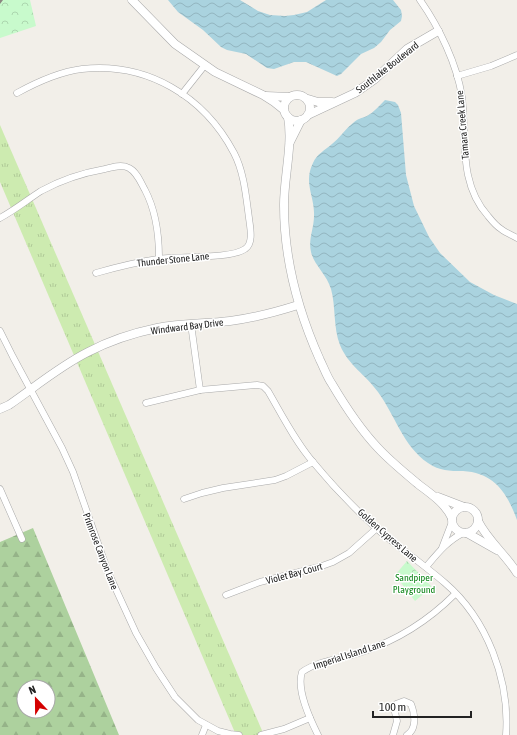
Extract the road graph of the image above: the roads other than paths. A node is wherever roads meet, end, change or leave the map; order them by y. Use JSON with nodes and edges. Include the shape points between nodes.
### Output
{"nodes":[{"id":1,"x":132,"y":0,"type":"edge"},
{"id":2,"x":420,"y":0,"type":"edge"},
{"id":3,"x":438,"y":31,"type":"junction"},
{"id":4,"x":517,"y":55,"type":"edge"},
{"id":5,"x":204,"y":65,"type":"junction"},
{"id":6,"x":457,"y":76,"type":"junction"},
{"id":7,"x":17,"y":93,"type":"dead end"},
{"id":8,"x":182,"y":94,"type":"junction"},
{"id":9,"x":263,"y":95,"type":"junction"},
{"id":10,"x":289,"y":97,"type":"junction"},
{"id":11,"x":308,"y":100,"type":"junction"},
{"id":12,"x":336,"y":102,"type":"junction"},
{"id":13,"x":286,"y":114,"type":"junction"},
{"id":14,"x":305,"y":118,"type":"junction"},
{"id":15,"x":288,"y":146,"type":"junction"},
{"id":16,"x":0,"y":218,"type":"edge"},
{"id":17,"x":517,"y":238,"type":"edge"},
{"id":18,"x":159,"y":258,"type":"junction"},
{"id":19,"x":96,"y":273,"type":"dead end"},
{"id":20,"x":298,"y":305,"type":"junction"},
{"id":21,"x":191,"y":324,"type":"junction"},
{"id":22,"x":0,"y":331,"type":"edge"},
{"id":23,"x":30,"y":390,"type":"junction"},
{"id":24,"x":200,"y":390,"type":"junction"},
{"id":25,"x":146,"y":403,"type":"dead end"},
{"id":26,"x":0,"y":409,"type":"edge"},
{"id":27,"x":313,"y":462,"type":"junction"},
{"id":28,"x":0,"y":489,"type":"edge"},
{"id":29,"x":433,"y":496,"type":"junction"},
{"id":30,"x":184,"y":499,"type":"dead end"},
{"id":31,"x":464,"y":507,"type":"junction"},
{"id":32,"x":452,"y":520,"type":"junction"},
{"id":33,"x":478,"y":521,"type":"junction"},
{"id":34,"x":377,"y":528,"type":"junction"},
{"id":35,"x":465,"y":533,"type":"junction"},
{"id":36,"x":22,"y":539,"type":"dead end"},
{"id":37,"x":442,"y":548,"type":"junction"},
{"id":38,"x":501,"y":553,"type":"junction"},
{"id":39,"x":426,"y":567,"type":"junction"},
{"id":40,"x":517,"y":574,"type":"edge"},
{"id":41,"x":455,"y":594,"type":"junction"},
{"id":42,"x":226,"y":595,"type":"dead end"},
{"id":43,"x":310,"y":718,"type":"junction"},
{"id":44,"x":206,"y":726,"type":"junction"},
{"id":45,"x":202,"y":735,"type":"edge"},
{"id":46,"x":239,"y":735,"type":"edge"},
{"id":47,"x":261,"y":735,"type":"edge"},
{"id":48,"x":318,"y":735,"type":"edge"},
{"id":49,"x":392,"y":735,"type":"edge"},
{"id":50,"x":407,"y":735,"type":"edge"},
{"id":51,"x":506,"y":735,"type":"edge"}],
"edges":[{"from":1,"to":5,"type":"street","name":"Southlake Boulevard","via":[[175,44]]},
{"from":2,"to":3,"type":"street","name":"Tamara Creek Lane"},
{"from":3,"to":6,"type":"street","name":"Tamara Creek Lane","via":[[448,49]]},
{"from":3,"to":12,"type":"street","name":"Southlake Boulevard","via":[[407,49],[366,86]]},
{"from":4,"to":6,"type":"street"},
{"from":5,"to":8,"type":"street"},
{"from":5,"to":9,"type":"street","name":"Southlake Boulevard"},
{"from":6,"to":17,"type":"street","name":"Tamara Creek Lane","via":[[462,97],[466,168],[473,192],[484,212],[500,229]]},
{"from":7,"to":8,"type":"street","via":[[60,74],[103,68],[147,76]]},
{"from":8,"to":18,"type":"street","name":"Thunder Stone Lane","via":[[208,116],[234,154],[246,192],[251,238],[249,246],[236,253]]},
{"from":9,"to":10,"type":"street","name":"Southlake Boulevard"},
{"from":9,"to":13,"type":"street","name":"Southlake Boulevard"},
{"from":10,"to":11,"type":"street","name":"Southlake Boulevard","via":[[297,94],[305,96]]},
{"from":10,"to":13,"type":"street","via":[[284,103]]},
{"from":11,"to":12,"type":"street","name":"Southlake Boulevard"},
{"from":11,"to":14,"type":"street","via":[[311,108]]},
{"from":12,"to":14,"type":"street","name":"Southlake Boulevard"},
{"from":13,"to":14,"type":"street","name":"Southlake Boulevard","via":[[294,121]]},
{"from":13,"to":15,"type":"street","via":[[289,124]]},
{"from":14,"to":15,"type":"street"},
{"from":15,"to":20,"type":"street","via":[[285,226],[288,257]]},
{"from":16,"to":18,"type":"street","via":[[64,180],[111,167],[129,168],[137,176],[154,211]]},
{"from":18,"to":19,"type":"street","name":"Thunder Stone Lane"},
{"from":20,"to":21,"type":"street","name":"Windward Bay Drive","via":[[230,321]]},
{"from":20,"to":29,"type":"street","via":[[331,383],[357,422],[378,448]]},
{"from":21,"to":23,"type":"street","name":"Windward Bay Drive","via":[[147,330],[102,345],[72,360]]},
{"from":21,"to":24,"type":"street"},
{"from":22,"to":23,"type":"street","name":"Primrose Canyon Lane"},
{"from":23,"to":26,"type":"street","name":"Windward Bay Drive"},
{"from":23,"to":44,"type":"street","name":"Primrose Canyon Lane","via":[[67,460],[108,572],[136,633],[175,697]]},
{"from":24,"to":25,"type":"street"},
{"from":24,"to":27,"type":"street","name":"Golden Cypress Lane","via":[[263,386]]},
{"from":27,"to":30,"type":"street","via":[[275,480],[223,488]]},
{"from":27,"to":34,"type":"street","name":"Golden Cypress Lane","via":[[345,498]]},
{"from":28,"to":36,"type":"street"},
{"from":29,"to":31,"type":"street"},
{"from":29,"to":32,"type":"street","via":[[448,510]]},
{"from":31,"to":32,"type":"street","via":[[456,511]]},
{"from":31,"to":33,"type":"street","via":[[476,513]]},
{"from":32,"to":35,"type":"street","via":[[456,529]]},
{"from":32,"to":37,"type":"street"},
{"from":33,"to":35,"type":"street","via":[[474,530]]},
{"from":33,"to":38,"type":"street"},
{"from":34,"to":39,"type":"street","name":"Golden Cypress Lane"},
{"from":34,"to":42,"type":"street","name":"Violet Bay Court","via":[[349,553],[333,562],[260,582]]},
{"from":35,"to":37,"type":"street","via":[[452,539]]},
{"from":35,"to":38,"type":"street"},
{"from":37,"to":39,"type":"street"},
{"from":38,"to":40,"type":"street"},
{"from":39,"to":41,"type":"street","name":"Golden Cypress Lane"},
{"from":41,"to":43,"type":"street","name":"Imperial Island Lane","via":[[423,621],[392,640],[362,652],[317,664],[302,672],[300,686]]},
{"from":41,"to":51,"type":"street","name":"Golden Cypress Lane","via":[[485,634],[498,669],[505,704]]},
{"from":43,"to":47,"type":"street"},
{"from":43,"to":48,"type":"street"},
{"from":44,"to":45,"type":"street"},
{"from":44,"to":46,"type":"street","name":"Primrose Canyon Lane"},
{"from":49,"to":50,"type":"street","via":[[397,721],[394,708],[396,704],[404,701],[411,704],[413,710],[413,729]]}]}
